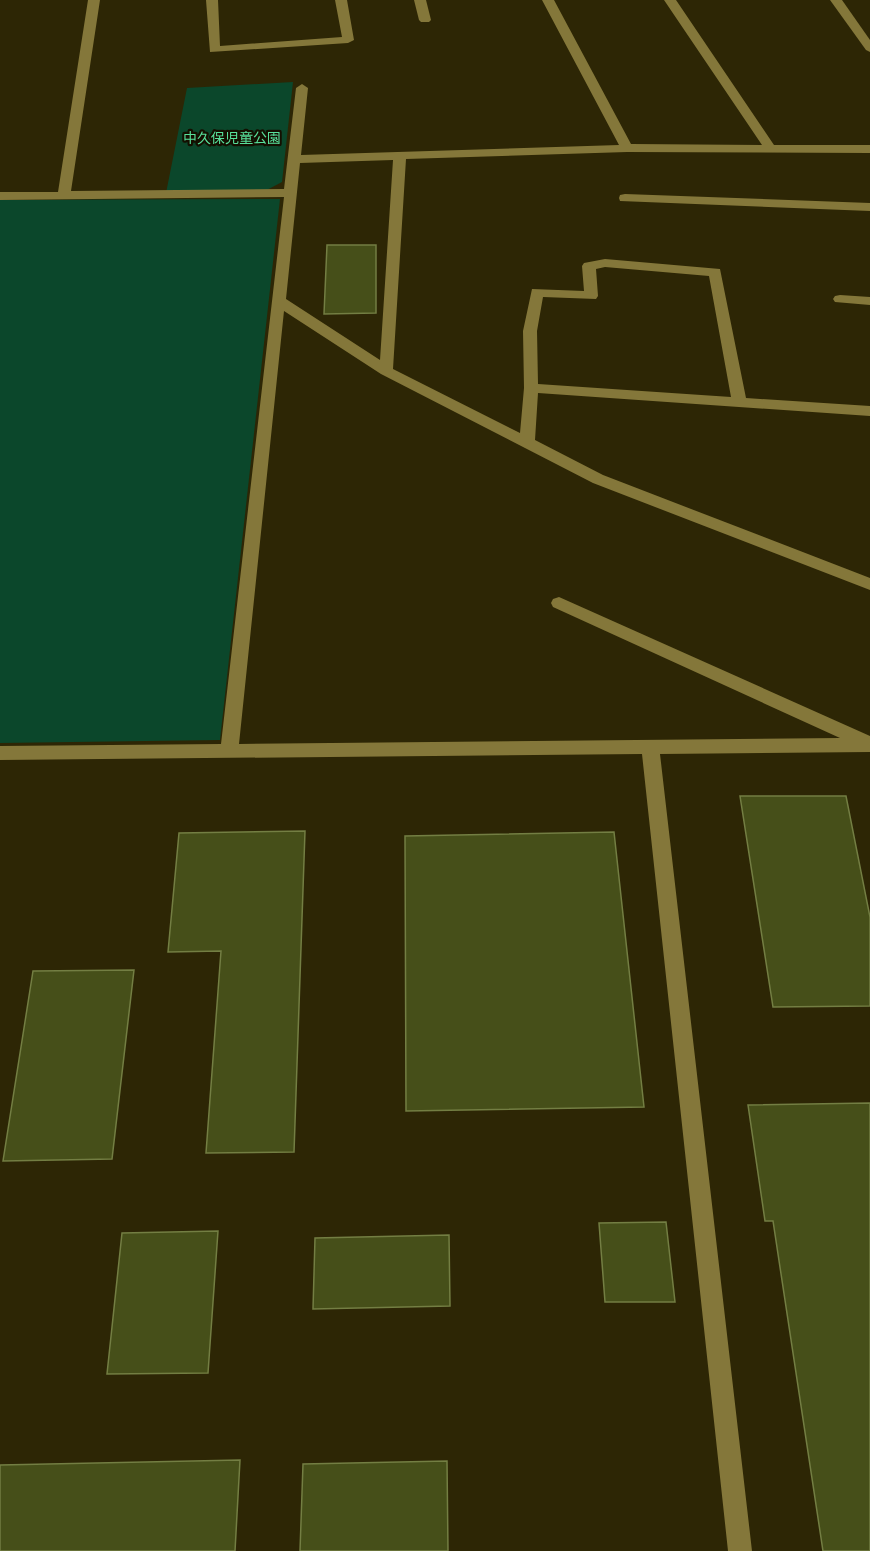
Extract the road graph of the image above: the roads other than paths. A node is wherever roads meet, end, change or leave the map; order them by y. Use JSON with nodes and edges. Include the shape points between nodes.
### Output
{"nodes":[{"id":1,"x":94,"y":0,"type":"edge"},
{"id":2,"x":212,"y":0,"type":"edge"},
{"id":3,"x":341,"y":0,"type":"edge"},
{"id":4,"x":420,"y":0,"type":"edge"},
{"id":5,"x":548,"y":0,"type":"edge"},
{"id":6,"x":670,"y":0,"type":"edge"},
{"id":7,"x":836,"y":0,"type":"edge"},
{"id":8,"x":425,"y":20,"type":"dead end"},
{"id":9,"x":870,"y":48,"type":"edge"},
{"id":10,"x":302,"y":88,"type":"dead end"},
{"id":11,"x":627,"y":148,"type":"junction"},
{"id":12,"x":770,"y":148,"type":"junction"},
{"id":13,"x":870,"y":149,"type":"edge"},
{"id":14,"x":400,"y":156,"type":"junction"},
{"id":15,"x":295,"y":159,"type":"junction"},
{"id":16,"x":292,"y":193,"type":"junction"},
{"id":17,"x":0,"y":196,"type":"edge"},
{"id":18,"x":64,"y":196,"type":"junction"},
{"id":19,"x":626,"y":198,"type":"dead end"},
{"id":20,"x":870,"y":207,"type":"edge"},
{"id":21,"x":840,"y":298,"type":"dead end"},
{"id":22,"x":870,"y":301,"type":"edge"},
{"id":23,"x":280,"y":302,"type":"junction"},
{"id":24,"x":386,"y":371,"type":"junction"},
{"id":25,"x":531,"y":388,"type":"junction"},
{"id":26,"x":739,"y":402,"type":"junction"},
{"id":27,"x":870,"y":411,"type":"edge"},
{"id":28,"x":527,"y":443,"type":"junction"},
{"id":29,"x":870,"y":584,"type":"edge"},
{"id":30,"x":559,"y":603,"type":"dead end"},
{"id":31,"x":870,"y":745,"type":"edge"},
{"id":32,"x":650,"y":747,"type":"junction"},
{"id":33,"x":230,"y":751,"type":"junction"},
{"id":34,"x":0,"y":753,"type":"edge"},
{"id":35,"x":740,"y":1551,"type":"edge"}],
"edges":[{"from":1,"to":18,"type":"street"},
{"from":2,"to":3,"type":"street","via":[[214,50],[348,40]]},
{"from":4,"to":8,"type":"street"},
{"from":5,"to":11,"type":"street"},
{"from":6,"to":12,"type":"street"},
{"from":7,"to":9,"type":"street"},
{"from":10,"to":15,"type":"street"},
{"from":11,"to":12,"type":"street"},
{"from":11,"to":14,"type":"street"},
{"from":12,"to":13,"type":"street"},
{"from":14,"to":15,"type":"street"},
{"from":14,"to":24,"type":"street"},
{"from":15,"to":16,"type":"street"},
{"from":16,"to":18,"type":"street"},
{"from":16,"to":23,"type":"street"},
{"from":17,"to":18,"type":"street"},
{"from":19,"to":20,"type":"street"},
{"from":21,"to":22,"type":"street"},
{"from":23,"to":24,"type":"street"},
{"from":23,"to":33,"type":"street"},
{"from":24,"to":28,"type":"street"},
{"from":25,"to":26,"type":"street"},
{"from":25,"to":26,"type":"street","via":[[530,332],[537,292],[591,296],[589,266],[605,263],[715,272]]},
{"from":25,"to":28,"type":"street"},
{"from":26,"to":27,"type":"street"},
{"from":28,"to":29,"type":"street","via":[[598,479]]},
{"from":30,"to":31,"type":"street"},
{"from":31,"to":32,"type":"street"},
{"from":32,"to":33,"type":"street"},
{"from":32,"to":35,"type":"street"},
{"from":33,"to":34,"type":"street"}]}
